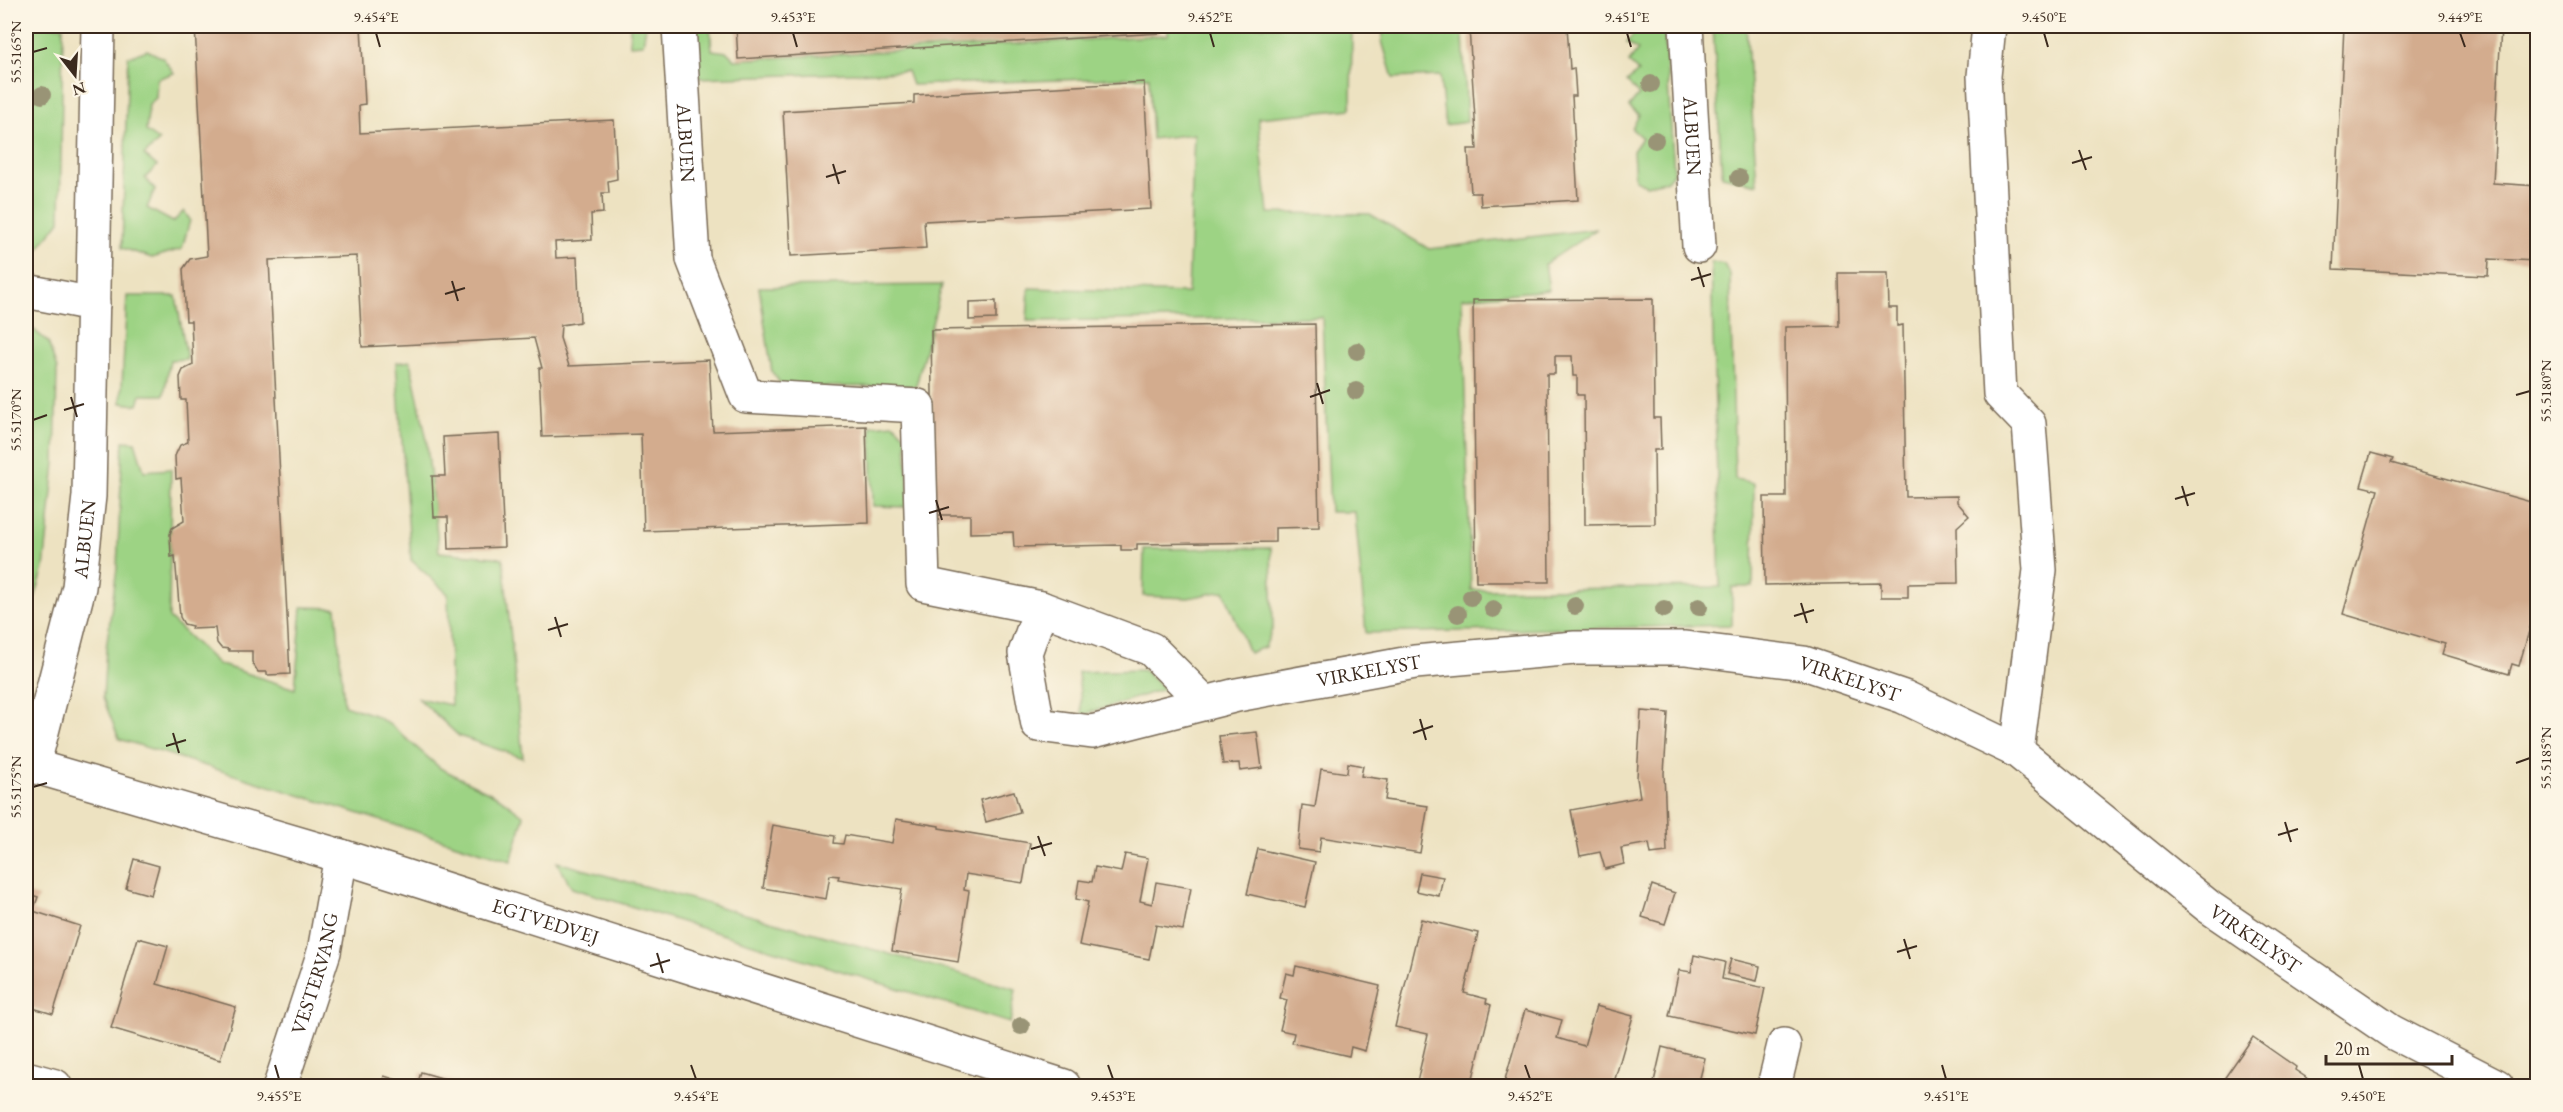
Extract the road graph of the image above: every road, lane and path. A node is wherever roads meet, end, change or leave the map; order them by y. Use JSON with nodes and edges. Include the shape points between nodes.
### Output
{"nodes":[{"id":1,"x":98,"y":26,"type":"edge"},
{"id":2,"x":679,"y":26,"type":"edge"},
{"id":3,"x":1686,"y":26,"type":"edge"},
{"id":4,"x":1989,"y":26,"type":"edge"},
{"id":5,"x":1699,"y":246,"type":"dead end"},
{"id":6,"x":26,"y":291,"type":"edge"},
{"id":7,"x":93,"y":304,"type":"junction"},
{"id":8,"x":1041,"y":608,"type":"junction"},
{"id":9,"x":1205,"y":704,"type":"junction"},
{"id":10,"x":2017,"y":751,"type":"junction"},
{"id":11,"x":29,"y":765,"type":"edge"},
{"id":12,"x":341,"y":856,"type":"junction"},
{"id":13,"x":1784,"y":1045,"type":"dead end"},
{"id":14,"x":998,"y":1076,"type":"edge"},
{"id":15,"x":26,"y":1078,"type":"edge"},
{"id":16,"x":55,"y":1086,"type":"edge"},
{"id":17,"x":280,"y":1086,"type":"edge"},
{"id":18,"x":1064,"y":1086,"type":"edge"},
{"id":19,"x":1774,"y":1086,"type":"edge"},
{"id":20,"x":2497,"y":1086,"type":"edge"}],
"edges":[{"from":1,"to":7,"type":"street","name":"ALBUEN"},
{"from":2,"to":8,"type":"street","name":"ALBUEN","via":[[693,259],[746,396],[918,406],[923,584]]},
{"from":3,"to":5,"type":"street","name":"ALBUEN"},
{"from":4,"to":10,"type":"street","via":[[1984,76],[2000,394],[2029,424],[2040,570]]},
{"from":6,"to":7,"type":"street"},
{"from":7,"to":11,"type":"street","name":"ALBUEN","via":[[89,496],[79,587]]},
{"from":8,"to":9,"type":"street","via":[[1151,649]]},
{"from":8,"to":9,"type":"street","name":"VIRKELYST","via":[[1025,653],[1038,725],[1092,732]]},
{"from":9,"to":10,"type":"street","name":"VIRKELYST","via":[[1415,662],[1575,648],[1685,648],[1804,663],[1904,697]]},
{"from":10,"to":20,"type":"street","name":"VIRKELYST","via":[[2209,907],[2392,1032]]},
{"from":11,"to":12,"type":"street","name":"EGTVEDVEJ"},
{"from":12,"to":14,"type":"street","name":"EGTVEDVEJ"},
{"from":12,"to":17,"type":"street","name":"VESTERVANG","via":[[324,952]]},
{"from":13,"to":19,"type":"street"},
{"from":14,"to":18,"type":"street","name":"EGTVEDVEJ"},
{"from":15,"to":16,"type":"street"}]}
